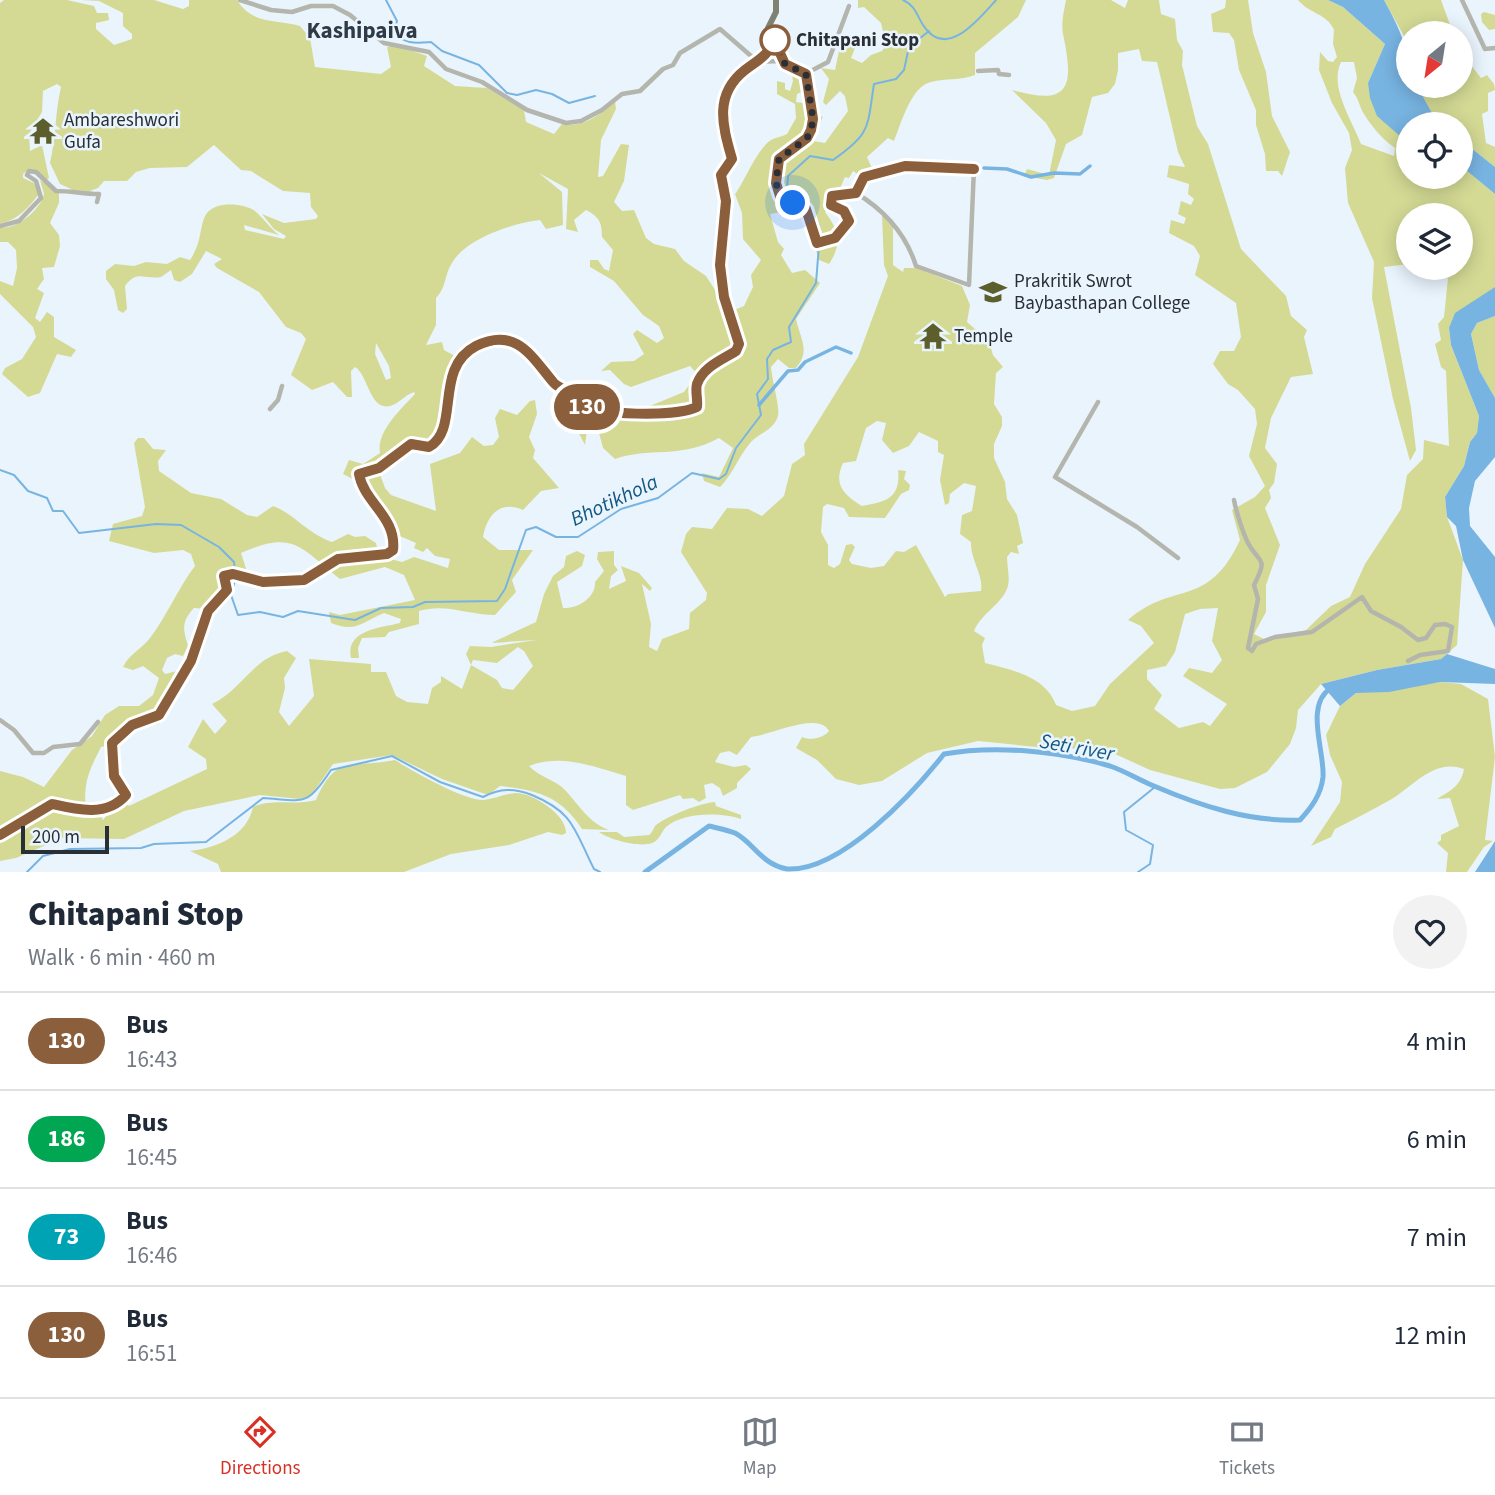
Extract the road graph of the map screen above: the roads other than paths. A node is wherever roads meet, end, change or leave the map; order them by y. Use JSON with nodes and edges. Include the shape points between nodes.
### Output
{"nodes":[{"id":1,"x":240,"y":0,"type":"edge"},
{"id":2,"x":776,"y":0,"type":"edge"},
{"id":3,"x":1462,"y":0,"type":"edge"},
{"id":4,"x":849,"y":6,"type":"dead end"},
{"id":5,"x":774,"y":40,"type":"junction"},
{"id":6,"x":1495,"y":48,"type":"edge"},
{"id":7,"x":758,"y":62,"type":"junction"},
{"id":8,"x":785,"y":64,"type":"junction"},
{"id":9,"x":978,"y":71,"type":"dead end"},
{"id":10,"x":805,"y":74,"type":"junction"},
{"id":11,"x":1009,"y":75,"type":"dead end"},
{"id":12,"x":856,"y":193,"type":"junction"},
{"id":13,"x":97,"y":202,"type":"dead end"},
{"id":14,"x":0,"y":226,"type":"edge"},
{"id":15,"x":282,"y":386,"type":"dead end"},
{"id":16,"x":1098,"y":402,"type":"dead end"},
{"id":17,"x":270,"y":408,"type":"dead end"},
{"id":18,"x":1234,"y":499,"type":"dead end"},
{"id":19,"x":1178,"y":558,"type":"dead end"},
{"id":20,"x":1408,"y":661,"type":"dead end"},
{"id":21,"x":0,"y":720,"type":"edge"},
{"id":22,"x":98,"y":722,"type":"dead end"},
{"id":23,"x":0,"y":835,"type":"edge"}],
"edges":[{"from":1,"to":7,"type":"street","via":[[292,12],[333,6],[384,43],[429,51],[446,69],[482,82],[527,110],[566,123],[581,121],[622,94],[640,91],[673,65],[680,53],[720,29]]},
{"from":2,"to":5,"type":"main road","via":[[768,28]]},
{"from":3,"to":6,"type":"street","via":[[1485,49]]},
{"from":4,"to":10,"type":"street","via":[[828,62]]},
{"from":5,"to":7,"type":"main road"},
{"from":5,"to":8,"type":"street"},
{"from":7,"to":8,"type":"street","via":[[772,59]]},
{"from":7,"to":23,"type":"main road","via":[[728,87],[723,127],[732,159],[721,175],[726,201],[719,261],[738,348],[702,376],[696,388],[697,407],[632,415],[595,409],[575,402],[521,347],[512,342],[482,343],[456,361],[436,442],[429,447],[411,444],[379,468],[360,472],[362,484],[385,513],[393,550],[338,559],[308,580],[263,582],[224,576],[227,590],[208,611],[191,661],[159,715],[132,725],[112,743],[114,776],[127,794],[108,808],[86,811],[52,804]]},
{"from":8,"to":10,"type":"street"},
{"from":9,"to":11,"type":"street","via":[[998,70]]},
{"from":10,"to":12,"type":"street","via":[[812,125],[807,138],[779,159],[776,183],[780,196],[806,209],[819,243],[835,238],[849,221],[844,211],[831,205],[832,196]]},
{"from":12,"to":12,"type":"street","via":[[882,209],[910,249],[916,266],[969,285],[974,169],[903,167],[864,177]]},
{"from":13,"to":14,"type":"street","via":[[99,194],[57,191],[29,171],[41,198],[19,221]]},
{"from":15,"to":17,"type":"street"},
{"from":16,"to":19,"type":"street","via":[[1055,477]]},
{"from":18,"to":20,"type":"street","via":[[1248,544],[1254,546],[1262,567],[1255,586],[1258,599],[1248,648],[1252,651],[1256,644],[1275,637],[1312,632],[1362,597],[1371,611],[1418,640],[1426,638],[1435,625],[1452,628],[1448,651]]},
{"from":21,"to":22,"type":"street","via":[[33,753],[80,744]]}]}
